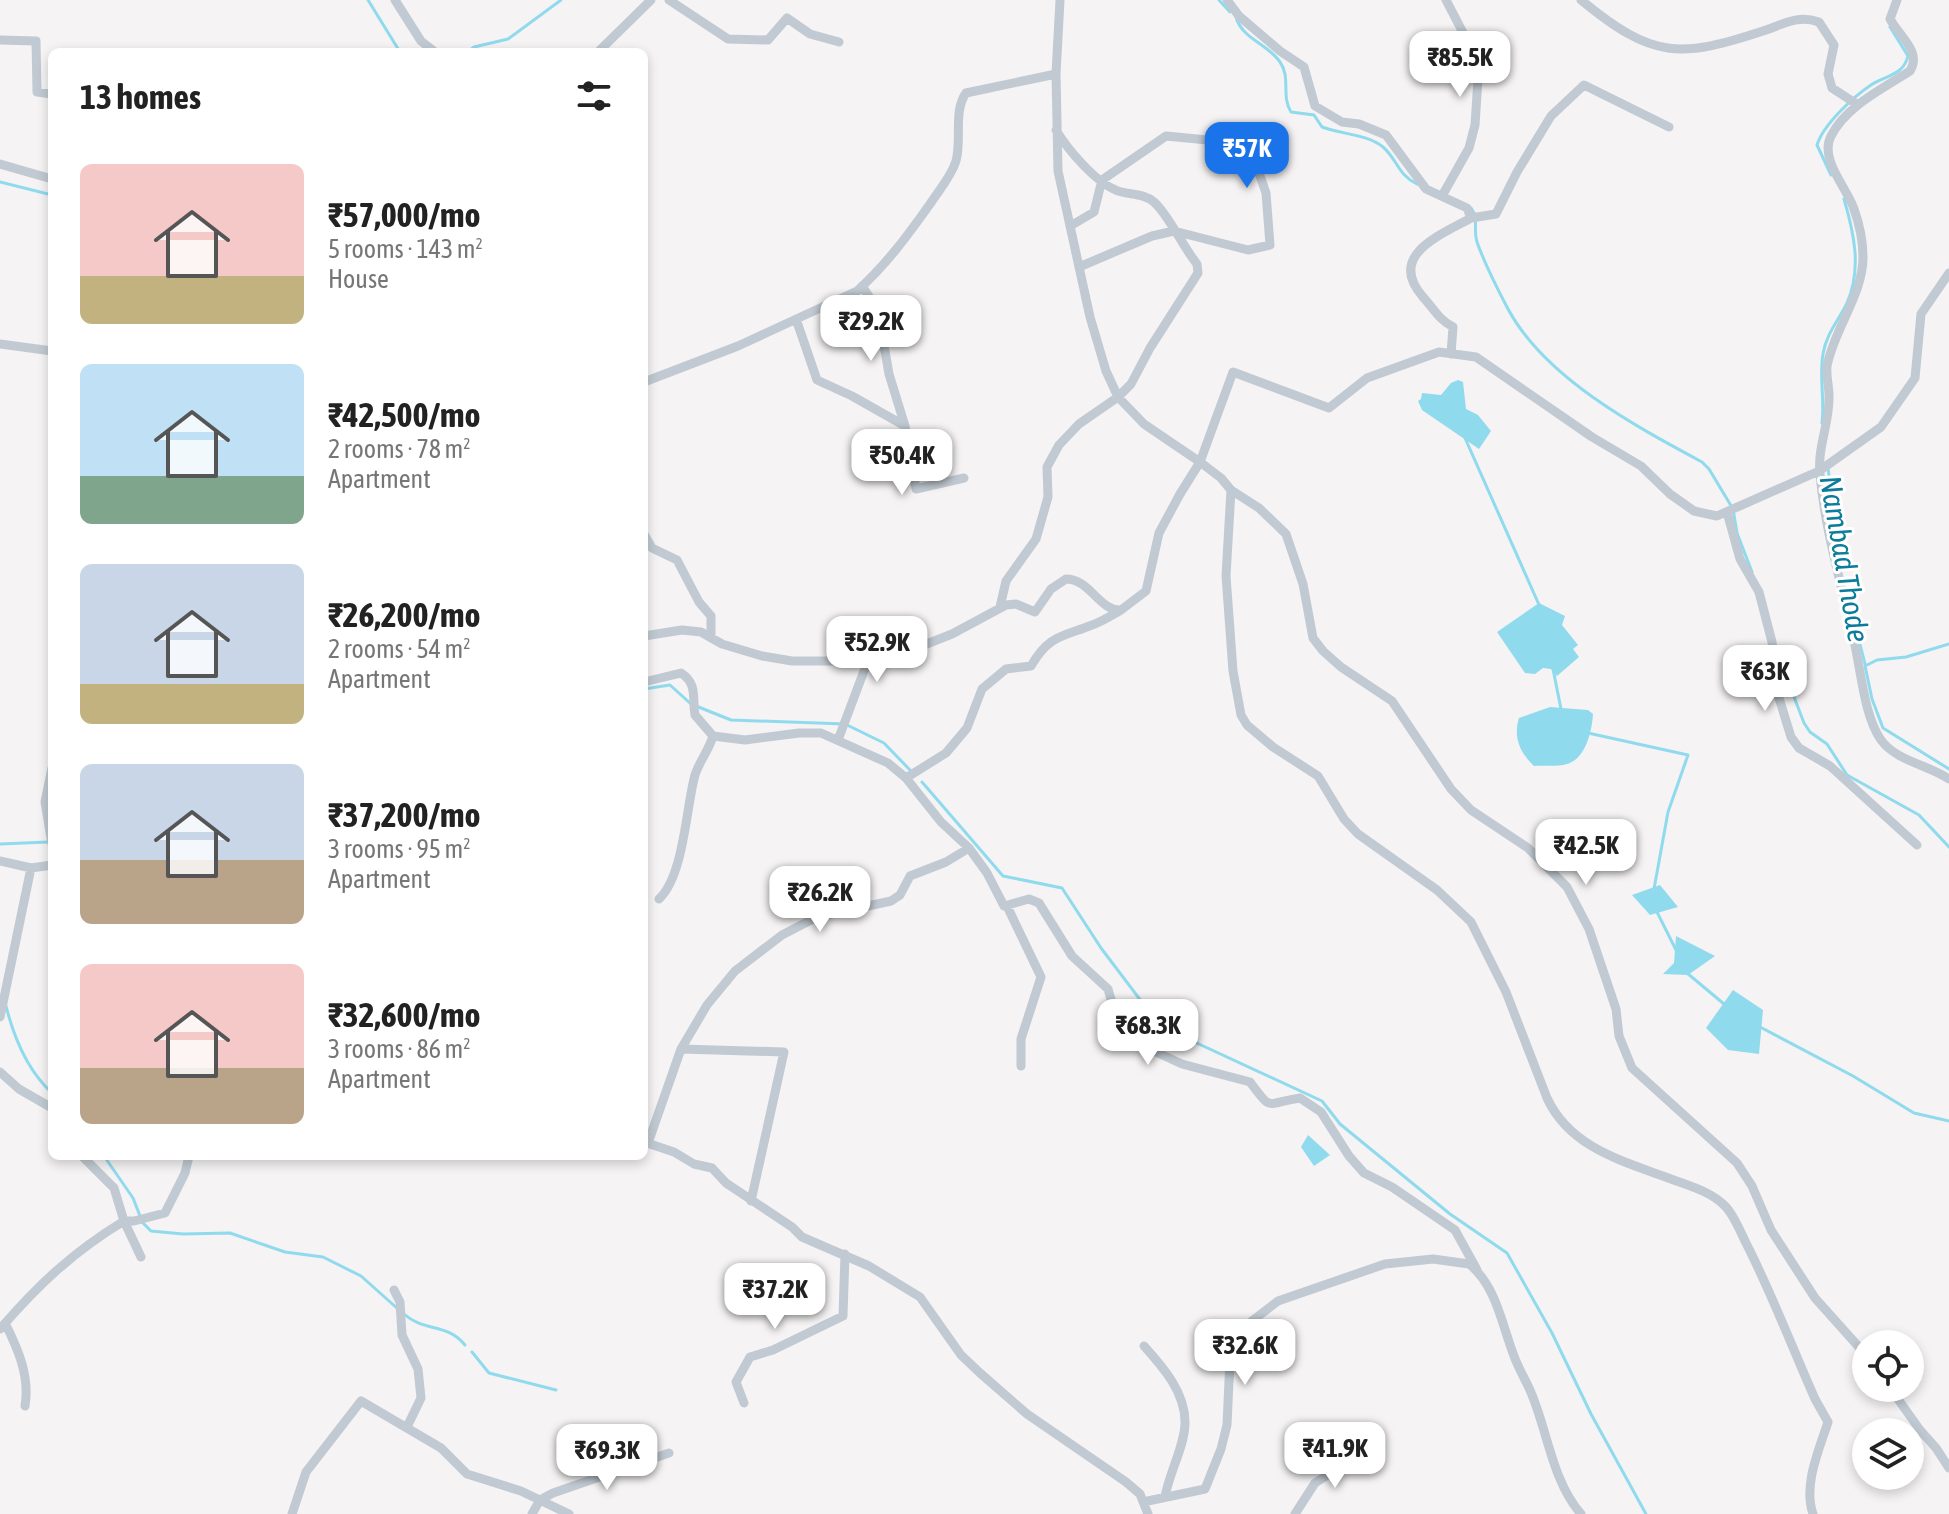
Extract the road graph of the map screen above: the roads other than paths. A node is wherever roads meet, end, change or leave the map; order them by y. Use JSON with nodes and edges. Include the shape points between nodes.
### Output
{"nodes":[{"id":1,"x":395,"y":0,"type":"edge"},
{"id":2,"x":651,"y":0,"type":"edge"},
{"id":3,"x":669,"y":0,"type":"edge"},
{"id":4,"x":1060,"y":0,"type":"edge"},
{"id":5,"x":1227,"y":0,"type":"edge"},
{"id":6,"x":1446,"y":0,"type":"edge"},
{"id":7,"x":1581,"y":0,"type":"edge"},
{"id":8,"x":1897,"y":0,"type":"edge"},
{"id":9,"x":0,"y":40,"type":"edge"},
{"id":10,"x":839,"y":42,"type":"dead end"},
{"id":11,"x":430,"y":48,"type":"edge"},
{"id":12,"x":602,"y":48,"type":"edge"},
{"id":13,"x":1056,"y":74,"type":"junction"},
{"id":14,"x":48,"y":93,"type":"edge"},
{"id":15,"x":1858,"y":105,"type":"junction"},
{"id":16,"x":1669,"y":127,"type":"dead end"},
{"id":17,"x":1055,"y":129,"type":"junction"},
{"id":18,"x":0,"y":164,"type":"edge"},
{"id":19,"x":48,"y":178,"type":"edge"},
{"id":20,"x":1102,"y":180,"type":"junction"},
{"id":21,"x":1442,"y":196,"type":"junction"},
{"id":22,"x":1466,"y":220,"type":"junction"},
{"id":23,"x":1072,"y":225,"type":"junction"},
{"id":24,"x":1174,"y":231,"type":"junction"},
{"id":25,"x":1079,"y":267,"type":"junction"},
{"id":26,"x":1949,"y":274,"type":"edge"},
{"id":27,"x":862,"y":286,"type":"junction"},
{"id":28,"x":796,"y":319,"type":"junction"},
{"id":29,"x":0,"y":344,"type":"edge"},
{"id":30,"x":48,"y":350,"type":"edge"},
{"id":31,"x":1451,"y":354,"type":"junction"},
{"id":32,"x":648,"y":380,"type":"edge"},
{"id":33,"x":1118,"y":397,"type":"junction"},
{"id":34,"x":905,"y":426,"type":"junction"},
{"id":35,"x":1200,"y":462,"type":"junction"},
{"id":36,"x":1822,"y":469,"type":"junction"},
{"id":37,"x":964,"y":478,"type":"dead end"},
{"id":38,"x":1231,"y":490,"type":"junction"},
{"id":39,"x":1730,"y":510,"type":"junction"},
{"id":40,"x":648,"y":541,"type":"edge"},
{"id":41,"x":1000,"y":607,"type":"junction"},
{"id":42,"x":1121,"y":610,"type":"junction"},
{"id":43,"x":648,"y":635,"type":"edge"},
{"id":44,"x":711,"y":638,"type":"junction"},
{"id":45,"x":870,"y":655,"type":"junction"},
{"id":46,"x":648,"y":681,"type":"edge"},
{"id":47,"x":712,"y":735,"type":"junction"},
{"id":48,"x":838,"y":740,"type":"junction"},
{"id":49,"x":906,"y":778,"type":"junction"},
{"id":50,"x":1949,"y":779,"type":"edge"},
{"id":51,"x":48,"y":787,"type":"edge"},
{"id":52,"x":48,"y":820,"type":"edge"},
{"id":53,"x":1917,"y":845,"type":"dead end"},
{"id":54,"x":969,"y":848,"type":"junction"},
{"id":55,"x":0,"y":861,"type":"edge"},
{"id":56,"x":48,"y":866,"type":"edge"},
{"id":57,"x":31,"y":868,"type":"junction"},
{"id":58,"x":659,"y":899,"type":"dead end"},
{"id":59,"x":1007,"y":906,"type":"junction"},
{"id":60,"x":3,"y":997,"type":"edge"},
{"id":61,"x":0,"y":1017,"type":"edge"},
{"id":62,"x":681,"y":1049,"type":"junction"},
{"id":63,"x":1021,"y":1066,"type":"dead end"},
{"id":64,"x":0,"y":1072,"type":"edge"},
{"id":65,"x":48,"y":1106,"type":"edge"},
{"id":66,"x":648,"y":1137,"type":"edge"},
{"id":67,"x":648,"y":1143,"type":"edge"},
{"id":68,"x":86,"y":1160,"type":"edge"},
{"id":69,"x":188,"y":1160,"type":"edge"},
{"id":70,"x":751,"y":1201,"type":"junction"},
{"id":71,"x":124,"y":1221,"type":"junction"},
{"id":72,"x":845,"y":1254,"type":"junction"},
{"id":73,"x":141,"y":1257,"type":"dead end"},
{"id":74,"x":1477,"y":1270,"type":"junction"},
{"id":75,"x":394,"y":1290,"type":"dead end"},
{"id":76,"x":3,"y":1326,"type":"edge"},
{"id":77,"x":1852,"y":1339,"type":"edge"},
{"id":78,"x":1144,"y":1346,"type":"dead end"},
{"id":79,"x":1900,"y":1402,"type":"edge"},
{"id":80,"x":744,"y":1403,"type":"dead end"},
{"id":81,"x":25,"y":1406,"type":"dead end"},
{"id":82,"x":407,"y":1427,"type":"junction"},
{"id":83,"x":669,"y":1453,"type":"dead end"},
{"id":84,"x":1376,"y":1465,"type":"dead end"},
{"id":85,"x":1949,"y":1468,"type":"edge"},
{"id":86,"x":1165,"y":1497,"type":"junction"},
{"id":87,"x":540,"y":1500,"type":"junction"},
{"id":88,"x":1143,"y":1502,"type":"junction"},
{"id":89,"x":292,"y":1514,"type":"edge"},
{"id":90,"x":532,"y":1514,"type":"edge"},
{"id":91,"x":569,"y":1514,"type":"edge"},
{"id":92,"x":1149,"y":1514,"type":"edge"},
{"id":93,"x":1295,"y":1514,"type":"edge"},
{"id":94,"x":1581,"y":1514,"type":"edge"},
{"id":95,"x":1813,"y":1514,"type":"edge"}],
"edges":[{"from":1,"to":11,"type":"street"},
{"from":2,"to":12,"type":"street"},
{"from":3,"to":10,"type":"street","via":[[728,39],[768,40],[787,18],[810,34]]},
{"from":4,"to":13,"type":"street"},
{"from":5,"to":21,"type":"street","via":[[1239,16],[1304,67],[1315,106],[1342,122],[1386,135],[1426,189]]},
{"from":6,"to":21,"type":"street","via":[[1471,48],[1478,79],[1469,148]]},
{"from":7,"to":15,"type":"street","via":[[1643,44],[1664,48],[1693,50],[1795,18],[1819,22],[1834,45],[1828,74],[1832,88]]},
{"from":8,"to":15,"type":"street","via":[[1890,19],[1915,54],[1915,62],[1910,71]]},
{"from":9,"to":14,"type":"street","via":[[36,41],[37,92]]},
{"from":13,"to":17,"type":"street"},
{"from":13,"to":27,"type":"street","via":[[966,93],[956,162],[943,187]]},
{"from":15,"to":36,"type":"street","via":[[1828,146],[1853,207],[1863,258],[1828,364]]},
{"from":16,"to":22,"type":"street","via":[[1584,85],[1551,116],[1496,214]]},
{"from":17,"to":20,"type":"street"},
{"from":17,"to":23,"type":"street","via":[[1058,171]]},
{"from":18,"to":19,"type":"street"},
{"from":20,"to":23,"type":"street","via":[[1094,212]]},
{"from":20,"to":24,"type":"street","via":[[1117,191],[1152,201]]},
{"from":20,"to":24,"type":"street","via":[[1166,136],[1249,144],[1266,193],[1270,245],[1248,250]]},
{"from":21,"to":22,"type":"street","via":[[1467,208]]},
{"from":22,"to":31,"type":"street","via":[[1423,247],[1411,262],[1419,292],[1438,319],[1453,327]]},
{"from":23,"to":25,"type":"street"},
{"from":24,"to":25,"type":"street"},
{"from":24,"to":33,"type":"street","via":[[1198,273]]},
{"from":25,"to":33,"type":"street","via":[[1102,358]]},
{"from":26,"to":36,"type":"street","via":[[1921,314],[1915,378],[1881,427]]},
{"from":27,"to":28,"type":"street"},
{"from":27,"to":34,"type":"street","via":[[878,310]]},
{"from":28,"to":32,"type":"street"},
{"from":28,"to":34,"type":"street","via":[[817,380]]},
{"from":29,"to":30,"type":"street"},
{"from":31,"to":35,"type":"street","via":[[1439,352],[1367,378],[1329,408],[1233,372]]},
{"from":31,"to":39,"type":"street","via":[[1476,357],[1641,466],[1694,511],[1717,516]]},
{"from":33,"to":35,"type":"street","via":[[1144,424]]},
{"from":33,"to":41,"type":"street","via":[[1059,445],[1047,467],[1048,497],[1036,539],[1006,581]]},
{"from":34,"to":37,"type":"street","via":[[916,489]]},
{"from":35,"to":38,"type":"street"},
{"from":35,"to":42,"type":"street","via":[[1159,533],[1146,591]]},
{"from":36,"to":39,"type":"street"},
{"from":36,"to":50,"type":"street","via":[[1830,549],[1871,722],[1891,749]]},
{"from":38,"to":77,"type":"street","via":[[1286,534],[1297,560],[1313,638],[1323,651],[1392,701],[1451,789],[1471,810],[1528,848],[1567,887],[1589,929],[1632,1068],[1737,1163],[1771,1230],[1815,1298]]},
{"from":38,"to":95,"type":"street","via":[[1226,576],[1241,715],[1273,747],[1318,776],[1358,834],[1437,890],[1471,922],[1506,992],[1550,1106],[1569,1129],[1600,1152],[1701,1189],[1727,1208],[1828,1422],[1809,1499]]},
{"from":39,"to":53,"type":"street","via":[[1740,559],[1759,592],[1791,737]]},
{"from":40,"to":44,"type":"street","via":[[677,560],[711,616]]},
{"from":41,"to":42,"type":"street","via":[[1016,604],[1035,612],[1051,589],[1071,579],[1081,581],[1112,610]]},
{"from":41,"to":45,"type":"street","via":[[914,649]]},
{"from":42,"to":49,"type":"street","via":[[1064,633],[1042,647],[1031,666],[1006,669],[982,689],[967,728],[946,753]]},
{"from":43,"to":44,"type":"street","via":[[682,630]]},
{"from":44,"to":45,"type":"street","via":[[792,661]]},
{"from":45,"to":48,"type":"street"},
{"from":46,"to":47,"type":"street","via":[[681,673],[687,677],[694,690],[695,715]]},
{"from":47,"to":48,"type":"street","via":[[745,740],[821,733]]},
{"from":47,"to":58,"type":"street","via":[[696,771],[671,881]]},
{"from":48,"to":49,"type":"street","via":[[888,763]]},
{"from":49,"to":54,"type":"street"},
{"from":51,"to":52,"type":"street"},
{"from":54,"to":59,"type":"street"},
{"from":54,"to":62,"type":"street","via":[[910,876],[891,901],[817,917],[782,935],[735,971]]},
{"from":55,"to":57,"type":"street"},
{"from":56,"to":57,"type":"street"},
{"from":57,"to":60,"type":"street"},
{"from":59,"to":63,"type":"street","via":[[1041,977],[1020,1042]]},
{"from":59,"to":74,"type":"street","via":[[1029,899],[1039,903],[1072,956],[1108,989],[1116,1017],[1143,1046],[1182,1064],[1250,1082],[1267,1103],[1300,1098],[1316,1108],[1364,1173],[1455,1230]]},
{"from":60,"to":61,"type":"street"},
{"from":62,"to":66,"type":"street"},
{"from":62,"to":70,"type":"street","via":[[784,1052]]},
{"from":64,"to":65,"type":"street"},
{"from":67,"to":70,"type":"street","via":[[712,1168]]},
{"from":68,"to":71,"type":"street","via":[[114,1188]]},
{"from":69,"to":71,"type":"street","via":[[165,1213]]},
{"from":70,"to":72,"type":"street","via":[[802,1237]]},
{"from":71,"to":73,"type":"street"},
{"from":71,"to":76,"type":"street","via":[[85,1245],[31,1292]]},
{"from":72,"to":80,"type":"street","via":[[843,1316],[750,1357],[736,1382]]},
{"from":72,"to":88,"type":"street","via":[[920,1297],[980,1373],[1027,1414],[1106,1466]]},
{"from":74,"to":86,"type":"street","via":[[1433,1259],[1381,1266],[1278,1301],[1231,1337],[1227,1425],[1205,1489]]},
{"from":74,"to":94,"type":"street","via":[[1502,1318],[1568,1499]]},
{"from":75,"to":82,"type":"street","via":[[402,1335],[418,1369],[421,1398]]},
{"from":76,"to":81,"type":"street","via":[[24,1372]]},
{"from":78,"to":86,"type":"street","via":[[1174,1383],[1185,1423]]},
{"from":79,"to":85,"type":"street"},
{"from":82,"to":87,"type":"street","via":[[441,1448],[467,1474]]},
{"from":82,"to":89,"type":"street","via":[[361,1401],[306,1472]]},
{"from":83,"to":87,"type":"street"},
{"from":84,"to":93,"type":"street","via":[[1345,1464],[1315,1483]]},
{"from":86,"to":88,"type":"street"},
{"from":87,"to":90,"type":"street"},
{"from":87,"to":91,"type":"street"},
{"from":88,"to":92,"type":"street"}]}
